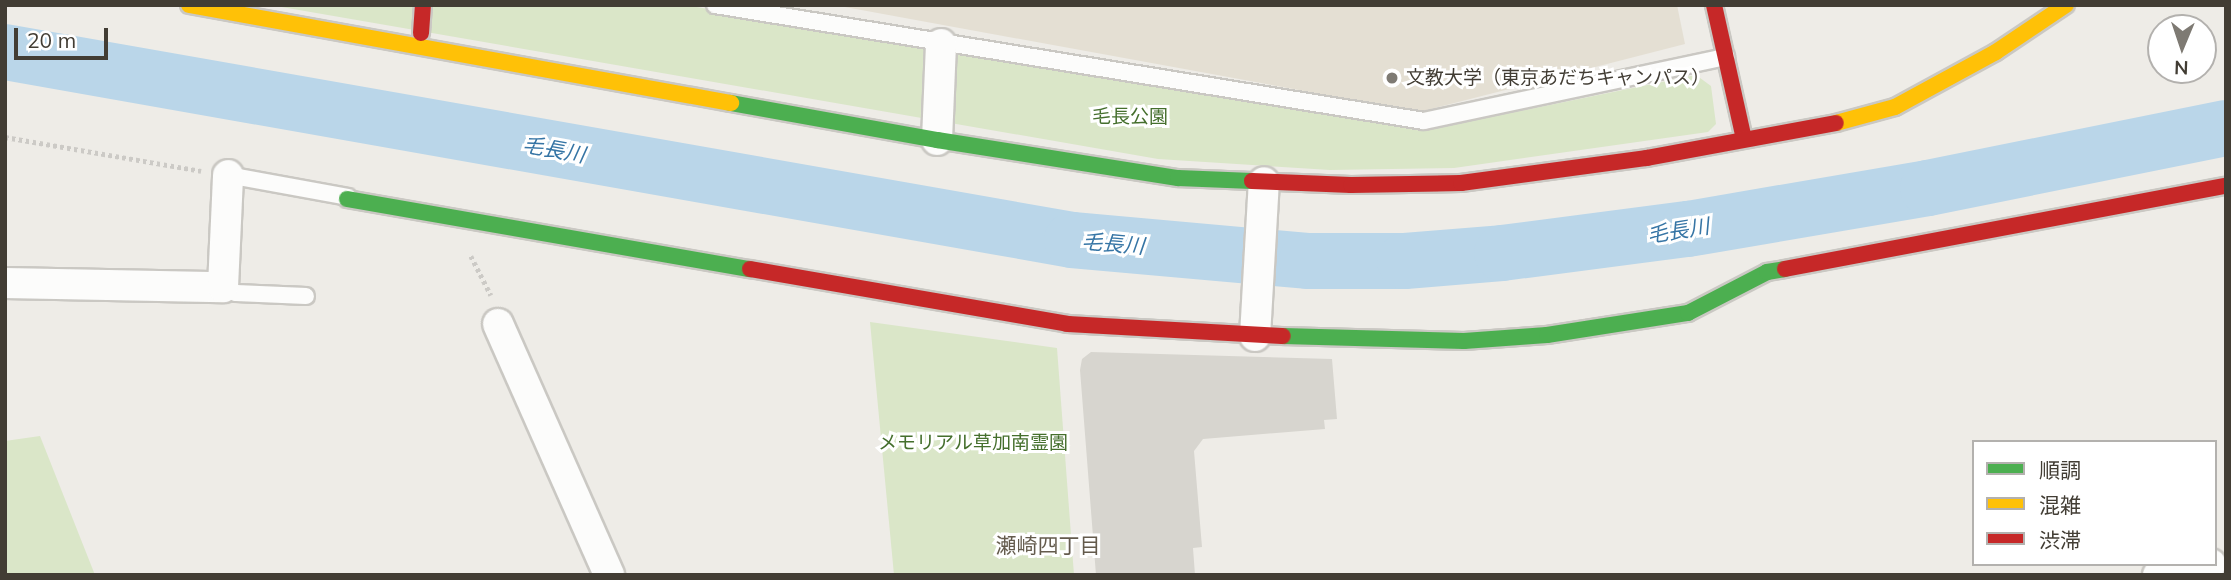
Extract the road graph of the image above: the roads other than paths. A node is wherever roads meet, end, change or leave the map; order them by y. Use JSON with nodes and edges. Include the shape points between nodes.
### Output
{"nodes":[{"id":1,"x":190,"y":5,"type":"edge"},
{"id":2,"x":715,"y":5,"type":"edge"},
{"id":3,"x":1714,"y":5,"type":"edge"},
{"id":4,"x":2066,"y":5,"type":"edge"},
{"id":5,"x":422,"y":28,"type":"edge"},
{"id":6,"x":941,"y":44,"type":"junction"},
{"id":7,"x":1726,"y":57,"type":"junction"},
{"id":8,"x":1744,"y":139,"type":"junction"},
{"id":9,"x":937,"y":140,"type":"junction"},
{"id":10,"x":228,"y":175,"type":"joint"},
{"id":11,"x":2226,"y":186,"type":"edge"},
{"id":12,"x":1263,"y":193,"type":"junction"},
{"id":13,"x":347,"y":199,"type":"joint"},
{"id":14,"x":5,"y":283,"type":"edge"},
{"id":15,"x":223,"y":287,"type":"junction"},
{"id":16,"x":306,"y":296,"type":"dead end"},
{"id":17,"x":498,"y":324,"type":"road end"},
{"id":18,"x":1256,"y":329,"type":"junction"},
{"id":19,"x":2203,"y":566,"type":"edge"},
{"id":20,"x":609,"y":575,"type":"edge"},
{"id":21,"x":2158,"y":575,"type":"edge"}],
"edges":[{"from":1,"to":5,"type":"street"},
{"from":2,"to":6,"type":"lane"},
{"from":3,"to":7,"type":"street"},
{"from":4,"to":8,"type":"street","via":[[1996,52],[1895,107]]},
{"from":5,"to":9,"type":"street"},
{"from":6,"to":7,"type":"lane","via":[[1424,121]]},
{"from":6,"to":9,"type":"street"},
{"from":7,"to":8,"type":"street"},
{"from":8,"to":12,"type":"street","via":[[1647,158],[1461,183]]},
{"from":9,"to":12,"type":"street"},
{"from":10,"to":13,"type":"lane","via":[[348,195]]},
{"from":10,"to":15,"type":"street"},
{"from":11,"to":18,"type":"street","via":[[1767,272],[1688,313],[1547,335],[1465,341]]},
{"from":12,"to":18,"type":"street"},
{"from":13,"to":18,"type":"street","via":[[1067,324]]},
{"from":14,"to":15,"type":"street"},
{"from":15,"to":16,"type":"lane","via":[[236,293]]},
{"from":17,"to":20,"type":"street"},
{"from":19,"to":21,"type":"street"}]}
